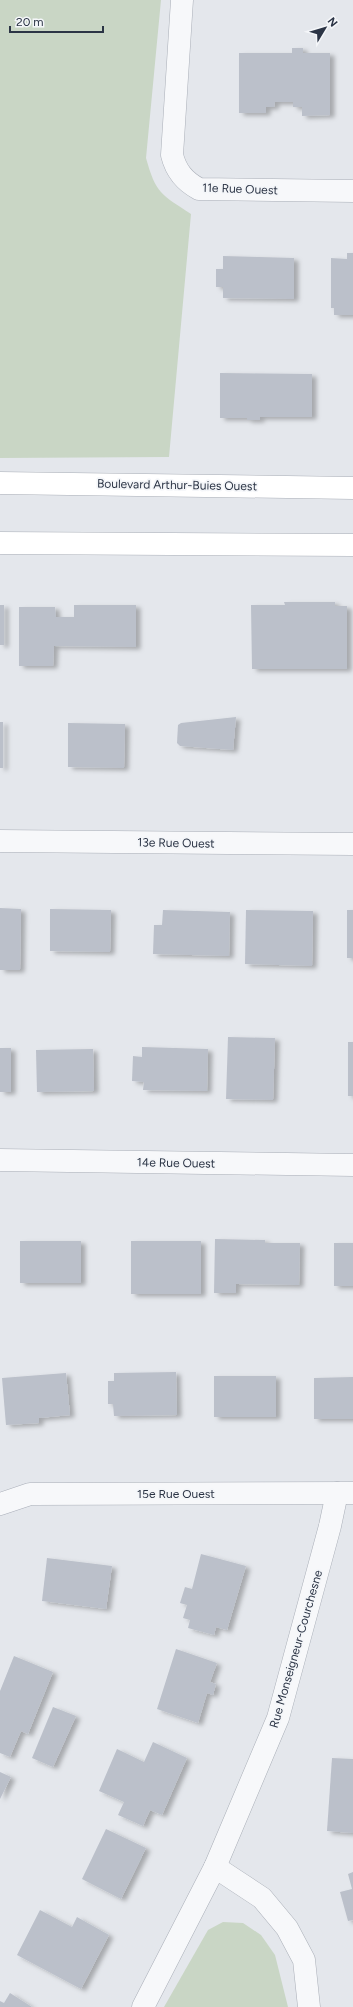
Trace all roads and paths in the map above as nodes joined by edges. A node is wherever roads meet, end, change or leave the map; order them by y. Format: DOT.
graph roads {
  1 [pos="182,4"];
  2 [pos="353,191"];
  3 [pos="0,483"];
  4 [pos="353,488"];
  5 [pos="0,542"];
  6 [pos="353,545"];
  7 [pos="0,841"];
  8 [pos="353,844"];
  9 [pos="0,1160"];
  10 [pos="353,1165"];
  11 [pos="345,1493"];
  12 [pos="0,1504"];
  13 [pos="215,1868"];
  14 [pos="143,2007"];
  15 [pos="309,2007"];
  1 -- 2 [label="street, 11e Rue Ouest"];
  3 -- 4 [label="street, Boulevard Arthur-Buies Ouest"];
  5 -- 6 [label="street"];
  7 -- 8 [label="street, 13e Rue Ouest"];
  9 -- 10 [label="street, 14e Rue Ouest"];
  11 -- 12 [label="street, 15e Rue Ouest"];
  11 -- 13 [label="street, Rue Monseigneur-Courchesne"];
  13 -- 14 [label="street, Rue Monseigneur-Courchesne"];
  13 -- 15 [label="street"];
}
